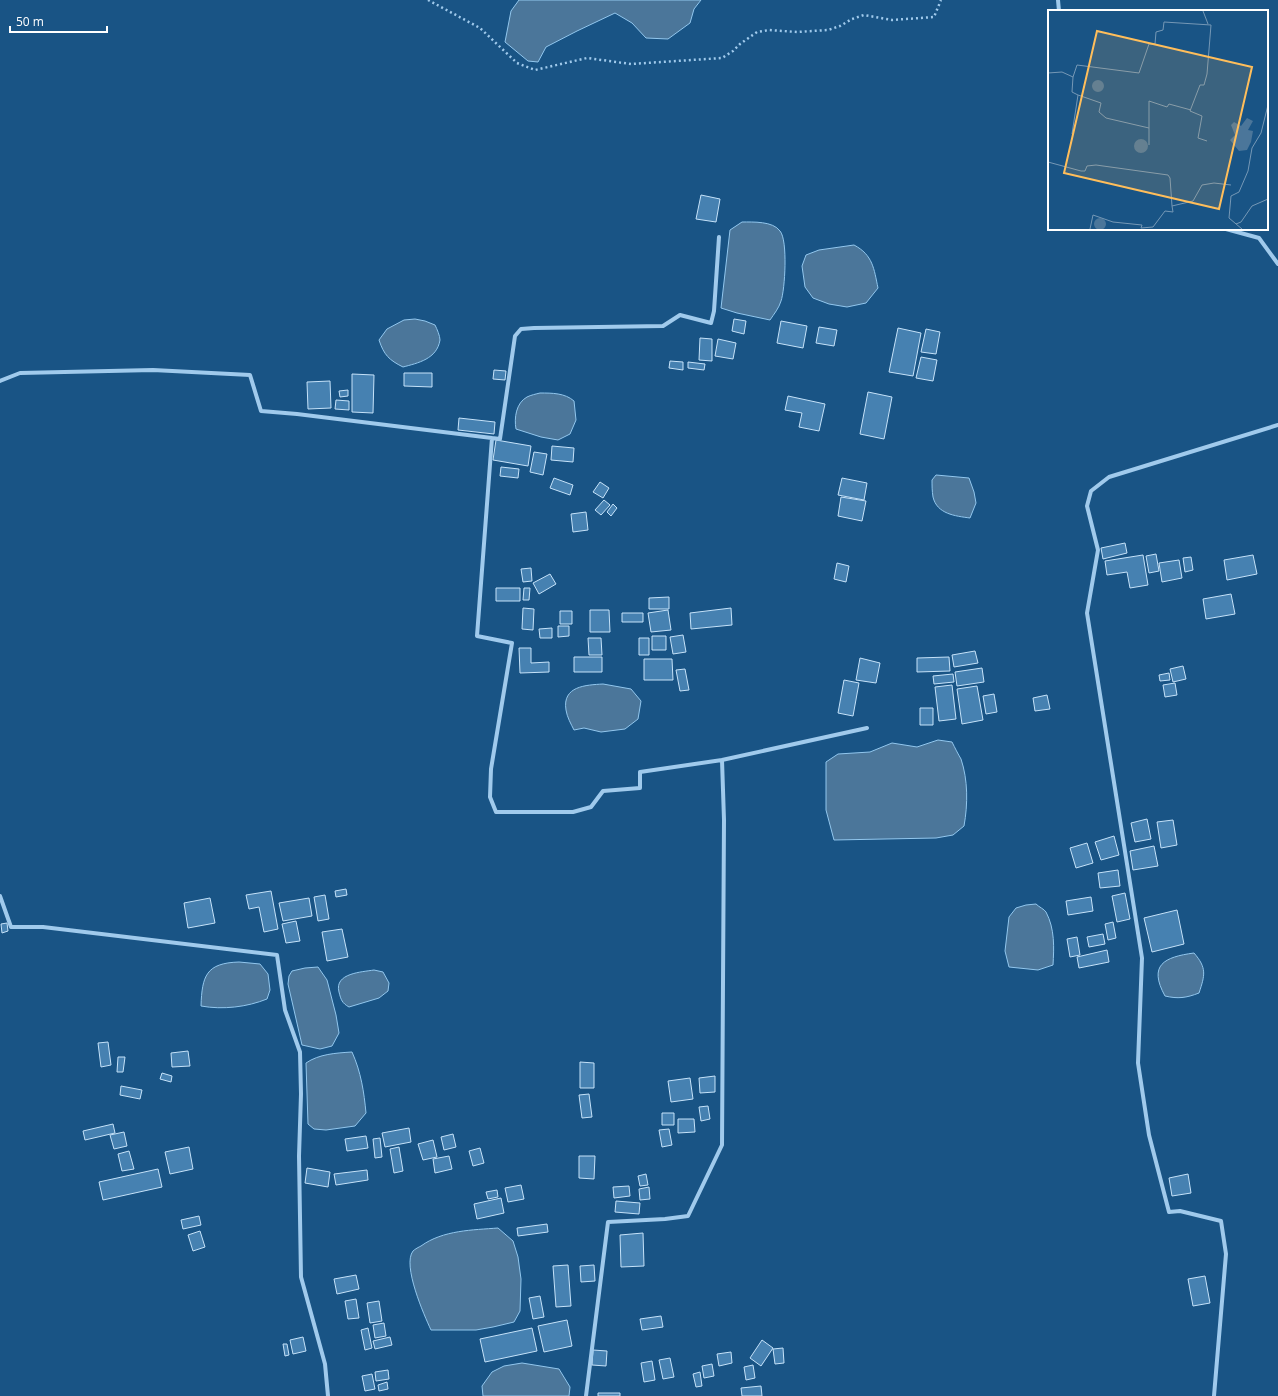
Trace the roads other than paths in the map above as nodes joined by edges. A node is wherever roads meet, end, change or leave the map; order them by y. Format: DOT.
graph roads {
  1 [pos="1058,0"];
  2 [pos="1059,10"];
  3 [pos="1230,230"];
  4 [pos="719,237"];
  5 [pos="1278,264"];
  6 [pos="0,381"];
  7 [pos="1278,425"];
  8 [pos="492,438"];
  9 [pos="867,728"];
  10 [pos="722,760"];
  11 [pos="0,896"];
  12 [pos="328,1396"];
  13 [pos="586,1396"];
  14 [pos="1214,1396"];
  1 -- 2 [label="street"];
  3 -- 5 [label="street"];
  4 -- 8 [label="street"];
  6 -- 8 [label="street"];
  7 -- 14 [label="street"];
  8 -- 10 [label="street"];
  9 -- 10 [label="street"];
  10 -- 13 [label="street"];
  11 -- 12 [label="street"];
}
